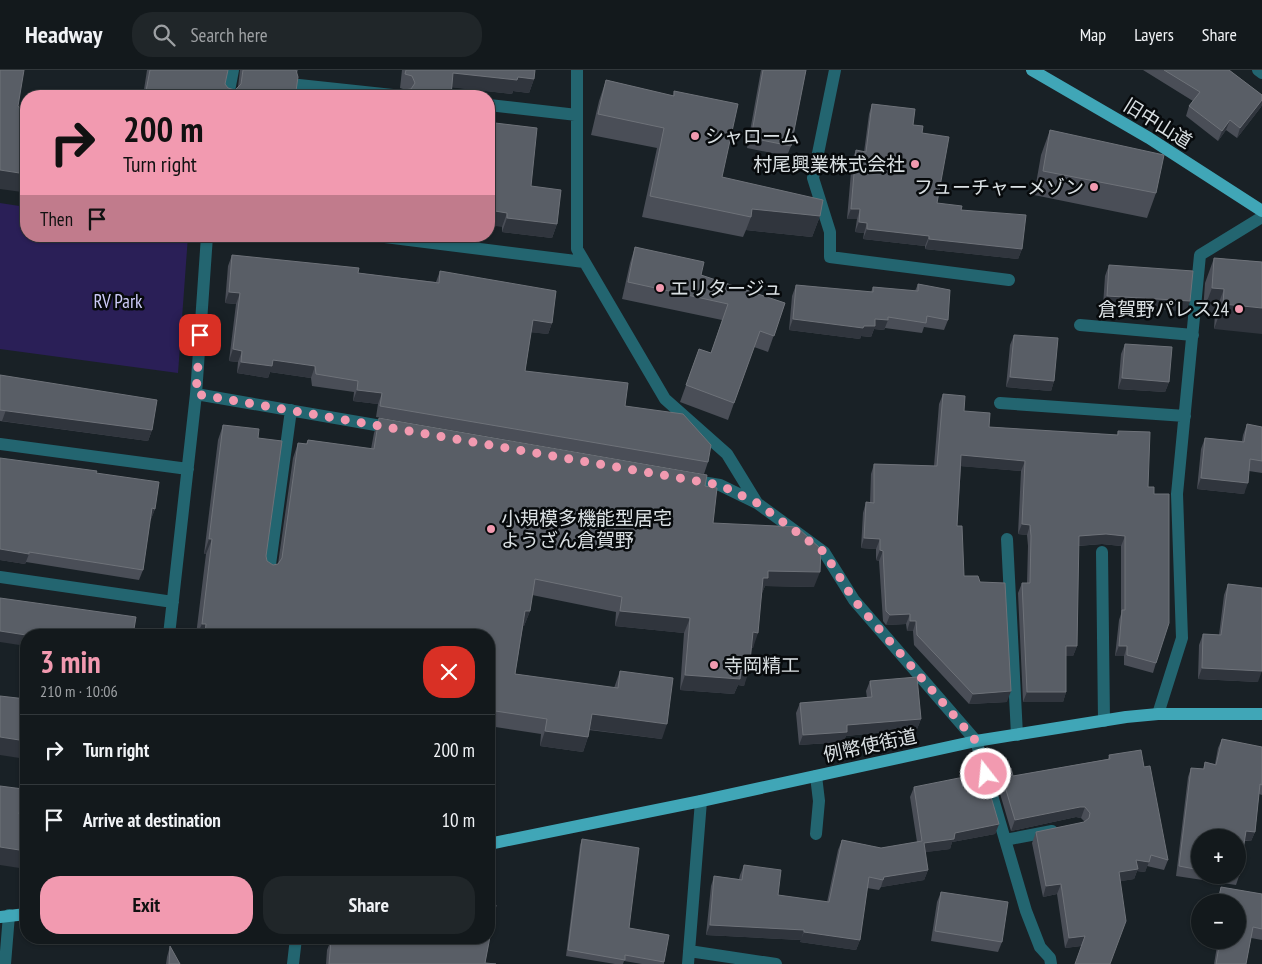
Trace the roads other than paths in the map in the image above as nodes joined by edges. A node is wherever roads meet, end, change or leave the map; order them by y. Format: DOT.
graph roads {
  1 [pos="233,70"];
  2 [pos="577,70"];
  3 [pos="834,70"];
  4 [pos="1032,70"];
  5 [pos="1258,70"];
  6 [pos="1262,73"];
  7 [pos="299,85"];
  8 [pos="229,90"];
  9 [pos="346,90"];
  10 [pos="495,107"];
  11 [pos="577,115"];
  12 [pos="1262,211"];
  13 [pos="1262,217"];
  14 [pos="207,242"];
  15 [pos="425,242"];
  16 [pos="584,262"];
  17 [pos="1010,280"];
  18 [pos="1080,325"];
  19 [pos="1193,335"];
  20 [pos="196,394"];
  21 [pos="1000,403"];
  22 [pos="291,410"];
  23 [pos="1185,416"];
  24 [pos="404,430"];
  25 [pos="0,444"];
  26 [pos="188,469"];
  27 [pos="672,477"];
  28 [pos="757,503"];
  29 [pos="1008,539"];
  30 [pos="1102,552"];
  31 [pos="270,572"];
  32 [pos="0,577"];
  33 [pos="173,602"];
  34 [pos="170,629"];
  35 [pos="1158,714"];
  36 [pos="1262,714"];
  37 [pos="1104,721"];
  38 [pos="1017,735"];
  39 [pos="976,741"];
  40 [pos="816,776"];
  41 [pos="701,801"];
  42 [pos="1069,827"];
  43 [pos="816,834"];
  44 [pos="1005,840"];
  45 [pos="495,843"];
  46 [pos="20,915"];
  47 [pos="5,916"];
  48 [pos="295,944"];
  49 [pos="689,950"];
  50 [pos="5,964"];
  51 [pos="293,964"];
  52 [pos="688,964"];
  53 [pos="776,964"];
  54 [pos="1052,964"];
  1 -- 8 [label="street"];
  2 -- 11 [label="street"];
  3 -- 17 [label="street"];
  4 -- 12 [label="main road, 旧中山道"];
  5 -- 6 [label="street"];
  7 -- 9 [label="street"];
  10 -- 11 [label="street"];
  11 -- 16 [label="street"];
  13 -- 19 [label="street"];
  14 -- 20 [label="street"];
  15 -- 16 [label="street"];
  16 -- 28 [label="street"];
  18 -- 19 [label="street"];
  19 -- 23 [label="street"];
  20 -- 22 [label="street"];
  20 -- 26 [label="street"];
  21 -- 23 [label="street"];
  22 -- 24 [label="street"];
  22 -- 31 [label="street"];
  23 -- 35 [label="street"];
  25 -- 26 [label="street"];
  26 -- 33 [label="street"];
  27 -- 28 [label="street"];
  28 -- 39 [label="street"];
  29 -- 38 [label="street"];
  30 -- 37 [label="street"];
  32 -- 33 [label="street"];
  33 -- 34 [label="street"];
  35 -- 36 [label="main road, 例幣使街道"];
  35 -- 37 [label="main road, 例幣使街道"];
  37 -- 38 [label="main road, 例幣使街道"];
  38 -- 39 [label="main road, 例幣使街道"];
  39 -- 40 [label="main road, 例幣使街道"];
  39 -- 44 [label="street"];
  40 -- 41 [label="main road, 例幣使街道"];
  40 -- 43 [label="street"];
  41 -- 45 [label="main road, 例幣使街道"];
  41 -- 49 [label="street"];
  42 -- 44 [label="street"];
  44 -- 54 [label="street"];
  46 -- 47 [label="main road"];
  47 -- 50 [label="street"];
  48 -- 51 [label="street"];
  49 -- 52 [label="street"];
  49 -- 53 [label="street"];
}
